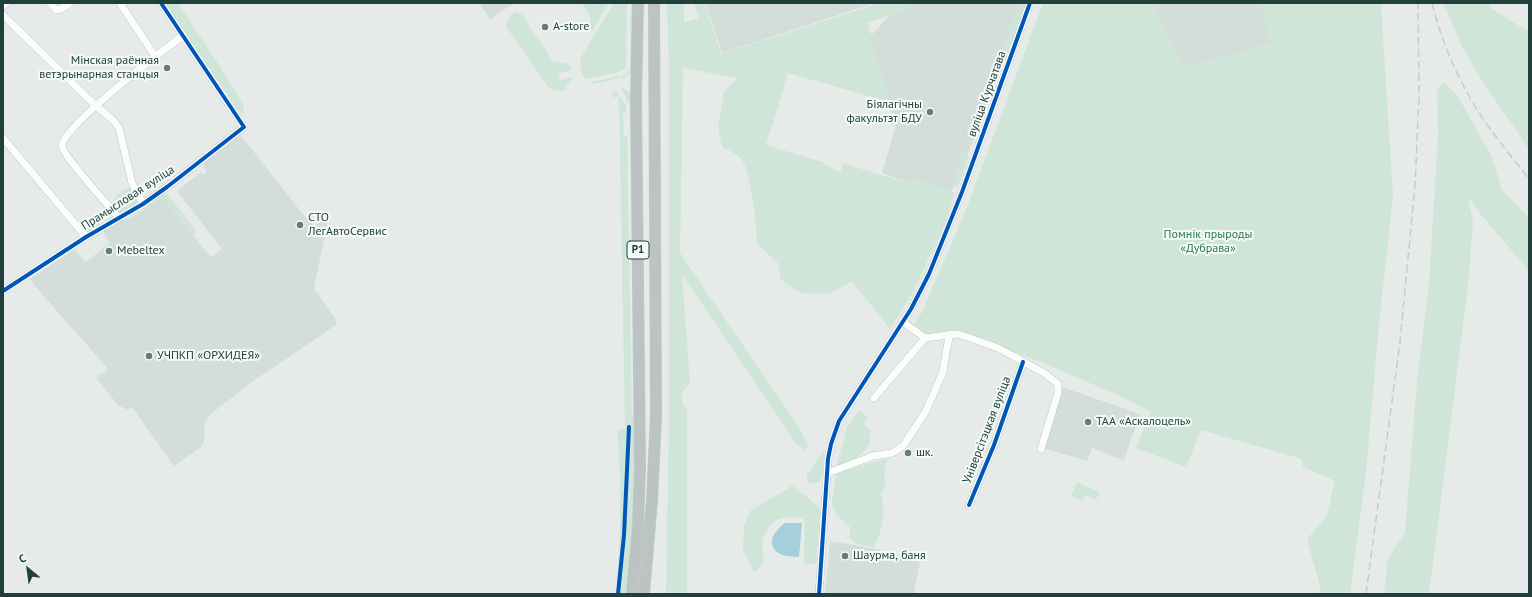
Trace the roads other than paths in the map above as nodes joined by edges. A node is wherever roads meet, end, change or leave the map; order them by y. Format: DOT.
graph roads {
  1 [pos="7,3"];
  2 [pos="50,3"];
  3 [pos="70,3"];
  4 [pos="120,3"];
  5 [pos="161,3"];
  6 [pos="638,3"];
  7 [pos="1030,3"];
  8 [pos="3,6"];
  9 [pos="655,6"];
  10 [pos="3,14"];
  11 [pos="183,36"];
  12 [pos="155,56"];
  13 [pos="96,106"];
  14 [pos="3,138"];
  15 [pos="143,204"];
  16 [pos="118,217"];
  17 [pos="86,237"];
  18 [pos="3,291"];
  19 [pos="903,322"];
  20 [pos="950,334"];
  21 [pos="925,338"];
  22 [pos="1023,362"];
  23 [pos="874,398"];
  24 [pos="1041,449"];
  25 [pos="828,473"];
  26 [pos="969,505"];
  27 [pos="632,594"];
  28 [pos="644,594"];
  29 [pos="819,594"];
  1 -- 8 [label="street"];
  2 -- 3 [label="street"];
  4 -- 12 [label="street"];
  5 -- 11 [label="street"];
  6 -- 27 [label="highway, Р1"];
  7 -- 19 [label="street, вуліца Курчатава"];
  9 -- 28 [label="highway, Р1"];
  10 -- 13 [label="street"];
  11 -- 12 [label="street"];
  11 -- 15 [label="street, Прамысловая вуліца"];
  12 -- 13 [label="street"];
  13 -- 15 [label="street"];
  13 -- 16 [label="street"];
  14 -- 17 [label="street"];
  15 -- 16 [label="street, Прамысловая вуліца"];
  16 -- 17 [label="street, Прамысловая вуліца"];
  17 -- 18 [label="street, Прамысловая вуліца"];
  19 -- 21 [label="street"];
  19 -- 25 [label="street, вуліца Курчатава"];
  20 -- 21 [label="street"];
  20 -- 22 [label="street"];
  20 -- 25 [label="street"];
  21 -- 23 [label="street"];
  22 -- 24 [label="street"];
  22 -- 26 [label="street, Універсітэцкая вуліца"];
  25 -- 29 [label="street, вуліца Курчатава"];
}
